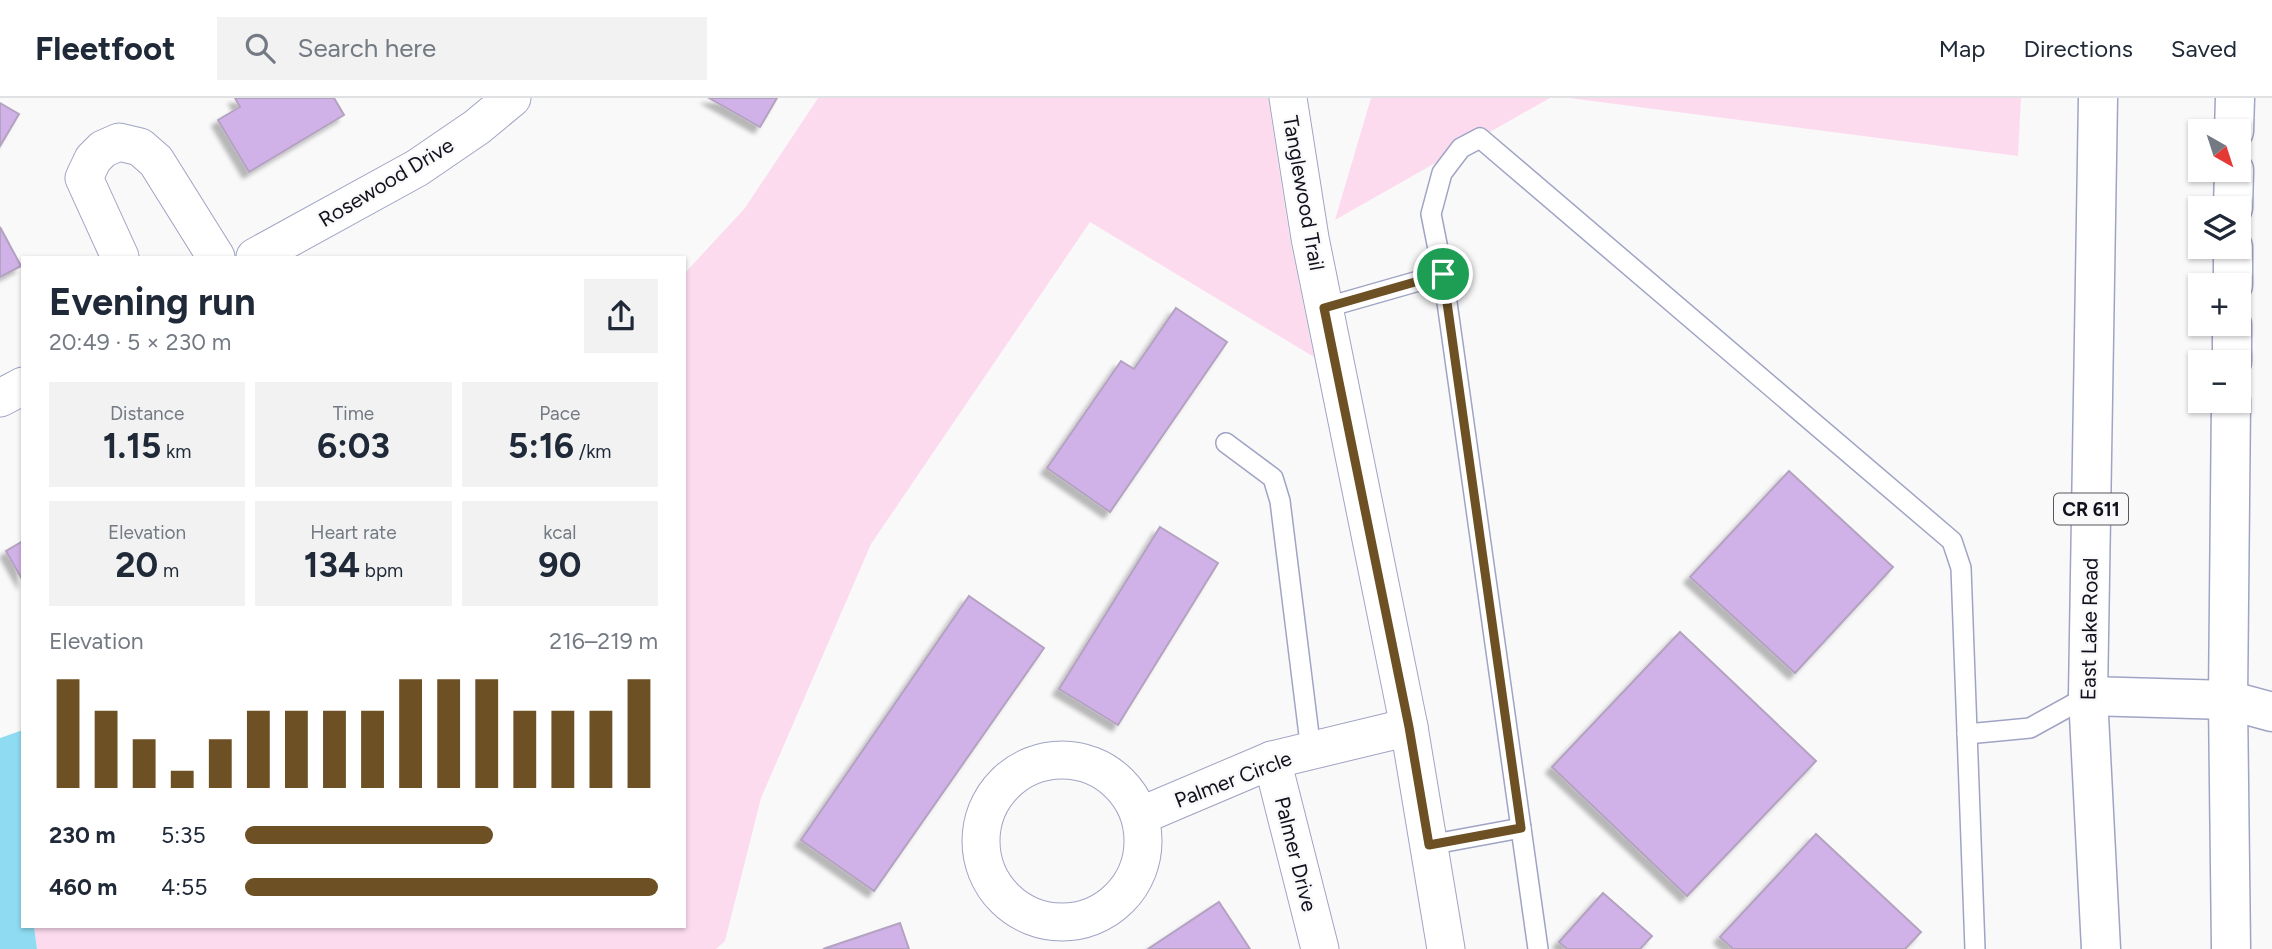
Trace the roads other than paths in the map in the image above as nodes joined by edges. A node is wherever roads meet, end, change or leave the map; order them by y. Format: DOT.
graph roads {
  1 [pos="512,98"];
  2 [pos="1288,98"];
  3 [pos="2098,98"];
  4 [pos="2235,98"];
  5 [pos="2234,119"];
  6 [pos="120,256"];
  7 [pos="215,256"];
  8 [pos="257,256"];
  9 [pos="1443,274"];
  10 [pos="1324,308"];
  11 [pos="21,387"];
  12 [pos="0,398"];
  13 [pos="2231,413"];
  14 [pos="1226,443"];
  15 [pos="2272,680"];
  16 [pos="2088,696"];
  17 [pos="2228,700"];
  18 [pos="2272,712"];
  19 [pos="1409,727"];
  20 [pos="1967,734"];
  21 [pos="1311,751"];
  22 [pos="1272,760"];
  23 [pos="1140,816"];
  24 [pos="1521,828"];
  25 [pos="1429,845"];
  26 [pos="1320,949"];
  27 [pos="1446,949"];
  28 [pos="1538,949"];
  29 [pos="1975,949"];
  30 [pos="2101,949"];
  31 [pos="2231,949"];
  1 -- 8 [label="street, Rosewood Drive"];
  2 -- 10 [label="street, Tanglewood Trail"];
  3 -- 16 [label="main road, East Lake Road / CR 611"];
  4 -- 5 [label="main road"];
  6 -- 7 [label="street"];
  9 -- 10 [label="lane"];
  9 -- 20 [label="lane"];
  9 -- 24 [label="lane"];
  10 -- 19 [label="street, Tanglewood Trail"];
  11 -- 12 [label="street"];
  13 -- 17 [label="main road"];
  14 -- 21 [label="lane"];
  15 -- 17 [label="main road"];
  16 -- 17 [label="main road"];
  16 -- 20 [label="lane"];
  16 -- 30 [label="main road, East Lake Road / CR 611"];
  17 -- 18 [label="main road"];
  17 -- 31 [label="main road"];
  19 -- 21 [label="street, Palmer Circle"];
  19 -- 25 [label="street, Tanglewood Trail"];
  20 -- 29 [label="lane"];
  21 -- 22 [label="street, Palmer Circle"];
  22 -- 23 [label="street, Palmer Circle"];
  22 -- 26 [label="street, Palmer Drive"];
  23 -- 23 [label="street"];
  24 -- 25 [label="lane"];
  24 -- 28 [label="lane"];
  25 -- 27 [label="street, Tanglewood Trail"];
}
